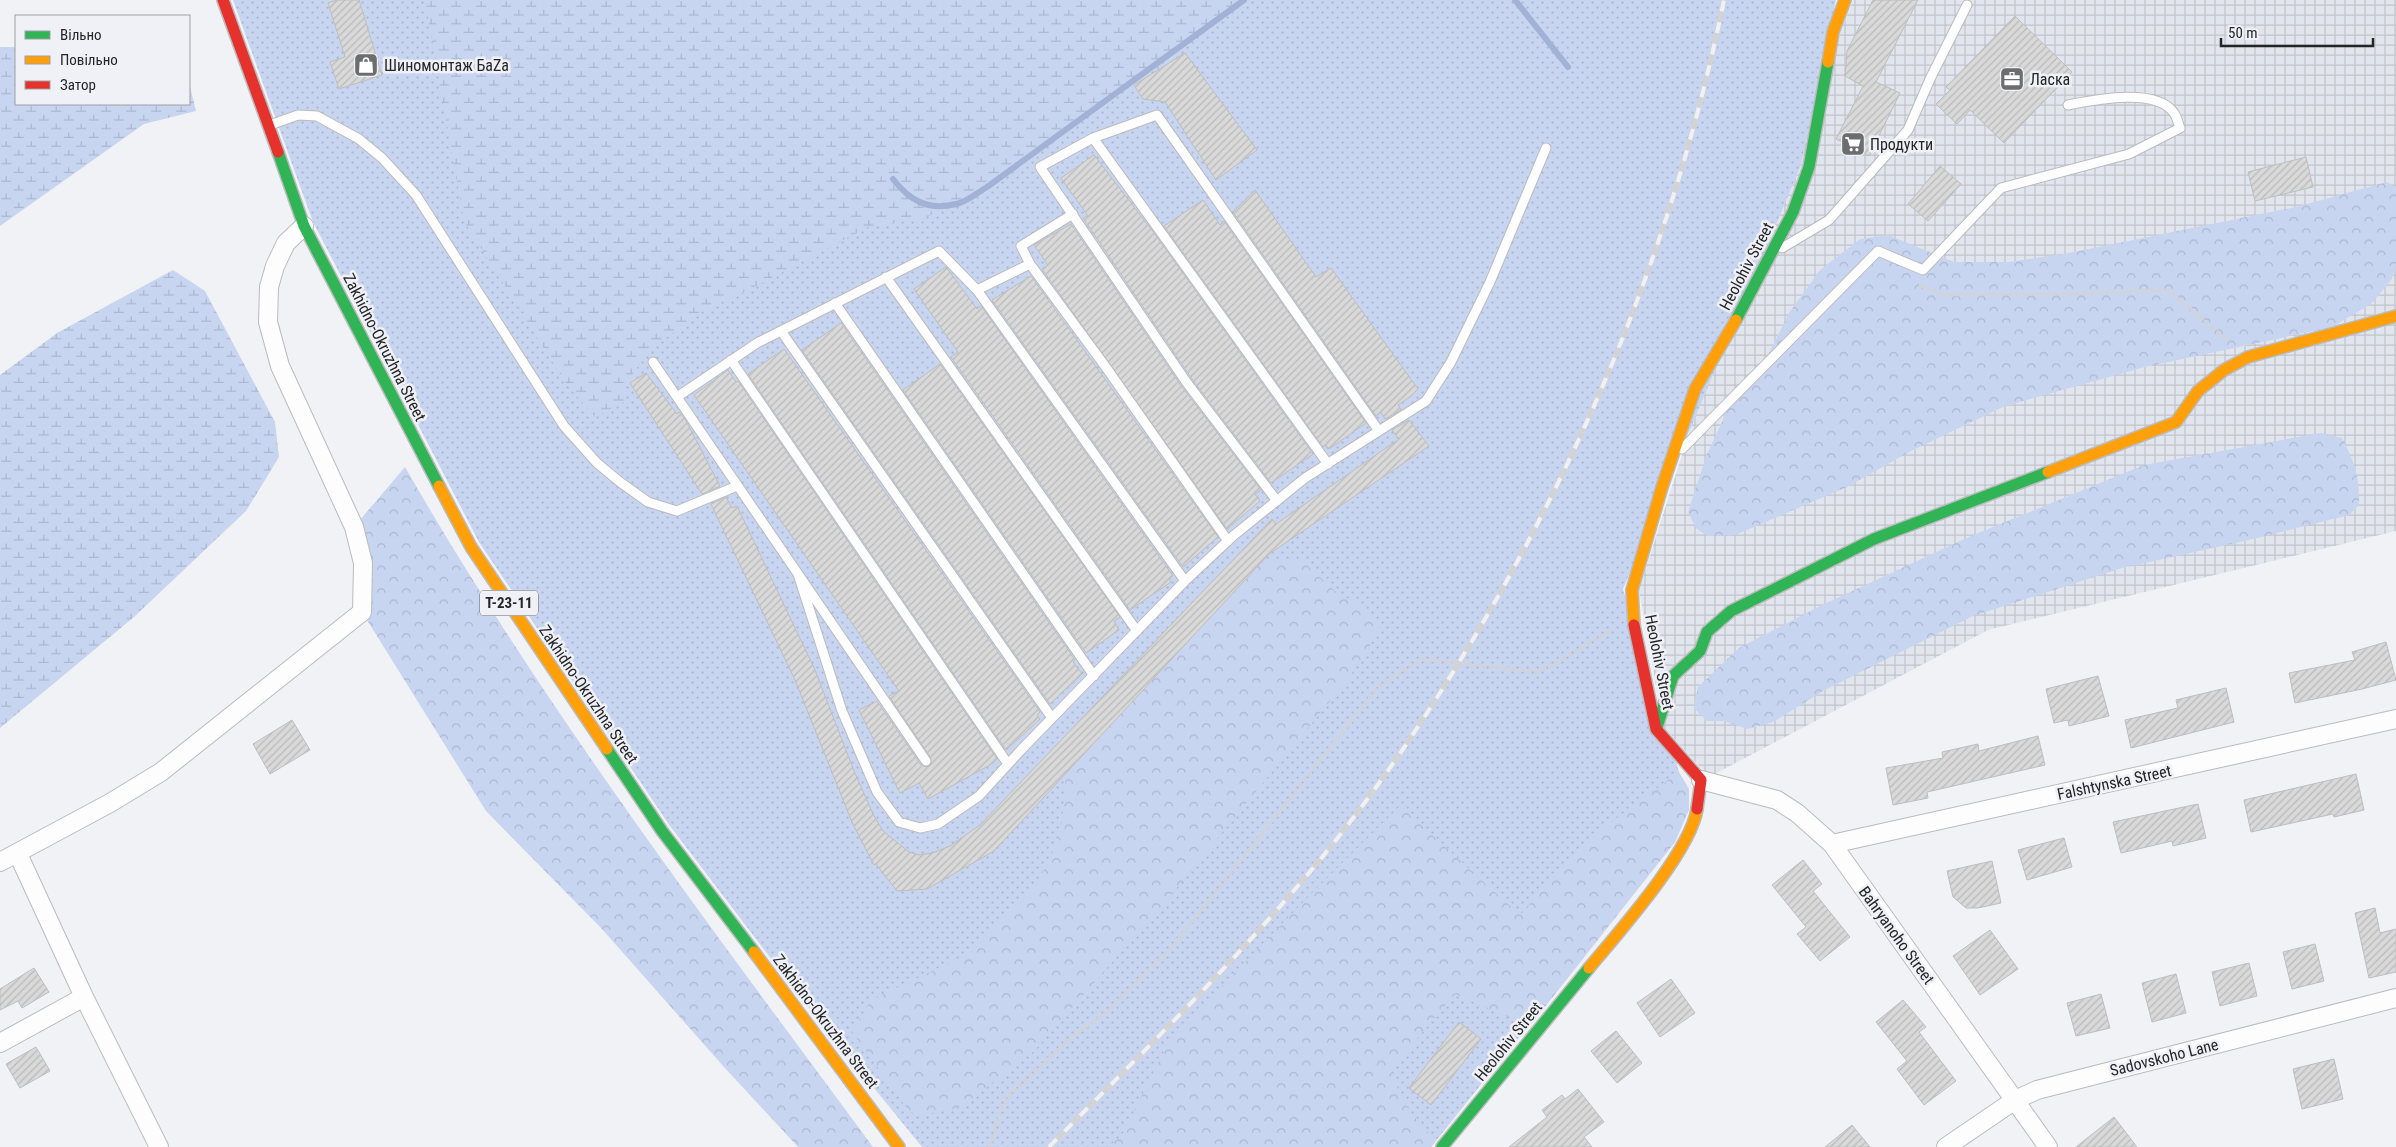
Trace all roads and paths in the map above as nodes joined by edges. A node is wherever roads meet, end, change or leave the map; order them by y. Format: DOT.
graph roads {
  1 [pos="223,0"];
  2 [pos="1845,0"];
  3 [pos="1967,5"];
  4 [pos="2068,105"];
  5 [pos="267,126"];
  6 [pos="1093,138"];
  7 [pos="1546,148"];
  8 [pos="1073,214"];
  9 [pos="304,226"];
  10 [pos="1771,255"];
  11 [pos="1898,260"];
  12 [pos="1030,264"];
  13 [pos="886,277"];
  14 [pos="977,290"];
  15 [pos="835,302"];
  16 [pos="2396,316"];
  17 [pos="781,331"];
  18 [pos="2248,357"];
  19 [pos="731,360"];
  20 [pos="653,362"];
  21 [pos="676,397"];
  22 [pos="1379,431"];
  23 [pos="1672,460"];
  24 [pos="1328,464"];
  25 [pos="737,486"];
  26 [pos="1277,501"];
  27 [pos="1228,541"];
  28 [pos="798,574"];
  29 [pos="1185,581"];
  30 [pos="1633,617"];
  31 [pos="1137,631"];
  32 [pos="1094,676"];
  33 [pos="1052,718"];
  34 [pos="2396,719"];
  35 [pos="1656,729"];
  36 [pos="926,761"];
  37 [pos="1008,764"];
  38 [pos="1702,780"];
  39 [pos="1832,844"];
  40 [pos="18,854"];
  41 [pos="0,862"];
  42 [pos="84,997"];
  43 [pos="2396,998"];
  44 [pos="0,1043"];
  45 [pos="2015,1100"];
  46 [pos="159,1147"];
  47 [pos="898,1147"];
  48 [pos="990,1147"];
  49 [pos="1442,1147"];
  50 [pos="1946,1147"];
  51 [pos="2048,1147"];
  1 -- 5 [label="street, Zakhidno-Okruzhna Street / Т-23-11"];
  2 -- 10 [label="street, Heolohiv Street"];
  3 -- 10 [label="lane"];
  4 -- 11 [label="lane"];
  5 -- 9 [label="street, Zakhidno-Okruzhna Street / Т-23-11"];
  5 -- 25 [label="lane"];
  6 -- 8 [label="lane"];
  6 -- 22 [label="lane"];
  6 -- 24 [label="lane"];
  7 -- 22 [label="lane"];
  8 -- 12 [label="lane"];
  8 -- 26 [label="lane"];
  9 -- 40 [label="street"];
  9 -- 47 [label="street, Zakhidno-Okruzhna Street / Т-23-11"];
  10 -- 23 [label="street, Heolohiv Street"];
  11 -- 18 [label="path"];
  11 -- 23 [label="lane"];
  12 -- 14 [label="lane"];
  12 -- 27 [label="lane"];
  13 -- 14 [label="lane"];
  13 -- 15 [label="lane"];
  13 -- 31 [label="lane"];
  14 -- 29 [label="lane"];
  15 -- 17 [label="lane"];
  15 -- 32 [label="lane"];
  16 -- 18 [label="street"];
  17 -- 19 [label="lane"];
  17 -- 33 [label="lane"];
  18 -- 35 [label="street"];
  19 -- 21 [label="lane"];
  19 -- 37 [label="lane"];
  20 -- 21 [label="lane"];
  21 -- 25 [label="lane"];
  22 -- 24 [label="lane"];
  23 -- 30 [label="street, Heolohiv Street"];
  24 -- 26 [label="lane"];
  25 -- 28 [label="lane"];
  26 -- 27 [label="lane"];
  27 -- 29 [label="lane"];
  28 -- 36 [label="lane"];
  28 -- 37 [label="lane"];
  29 -- 31 [label="lane"];
  30 -- 35 [label="street, Heolohiv Street"];
  30 -- 48 [label="path"];
  31 -- 32 [label="lane"];
  32 -- 33 [label="lane"];
  33 -- 37 [label="lane"];
  34 -- 39 [label="street, Falshtynska Street"];
  35 -- 38 [label="street, Heolohiv Street"];
  38 -- 39 [label="street, Bahryanoho Street"];
  38 -- 49 [label="street, Heolohiv Street"];
  39 -- 45 [label="street, Bahryanoho Street"];
  40 -- 41 [label="street"];
  40 -- 42 [label="street"];
  42 -- 44 [label="street"];
  42 -- 46 [label="street"];
  43 -- 45 [label="street, Sadovskoho Lane"];
  45 -- 50 [label="street, Sadovskoho Lane"];
  45 -- 51 [label="street, Bahryanoho Street"];
}
